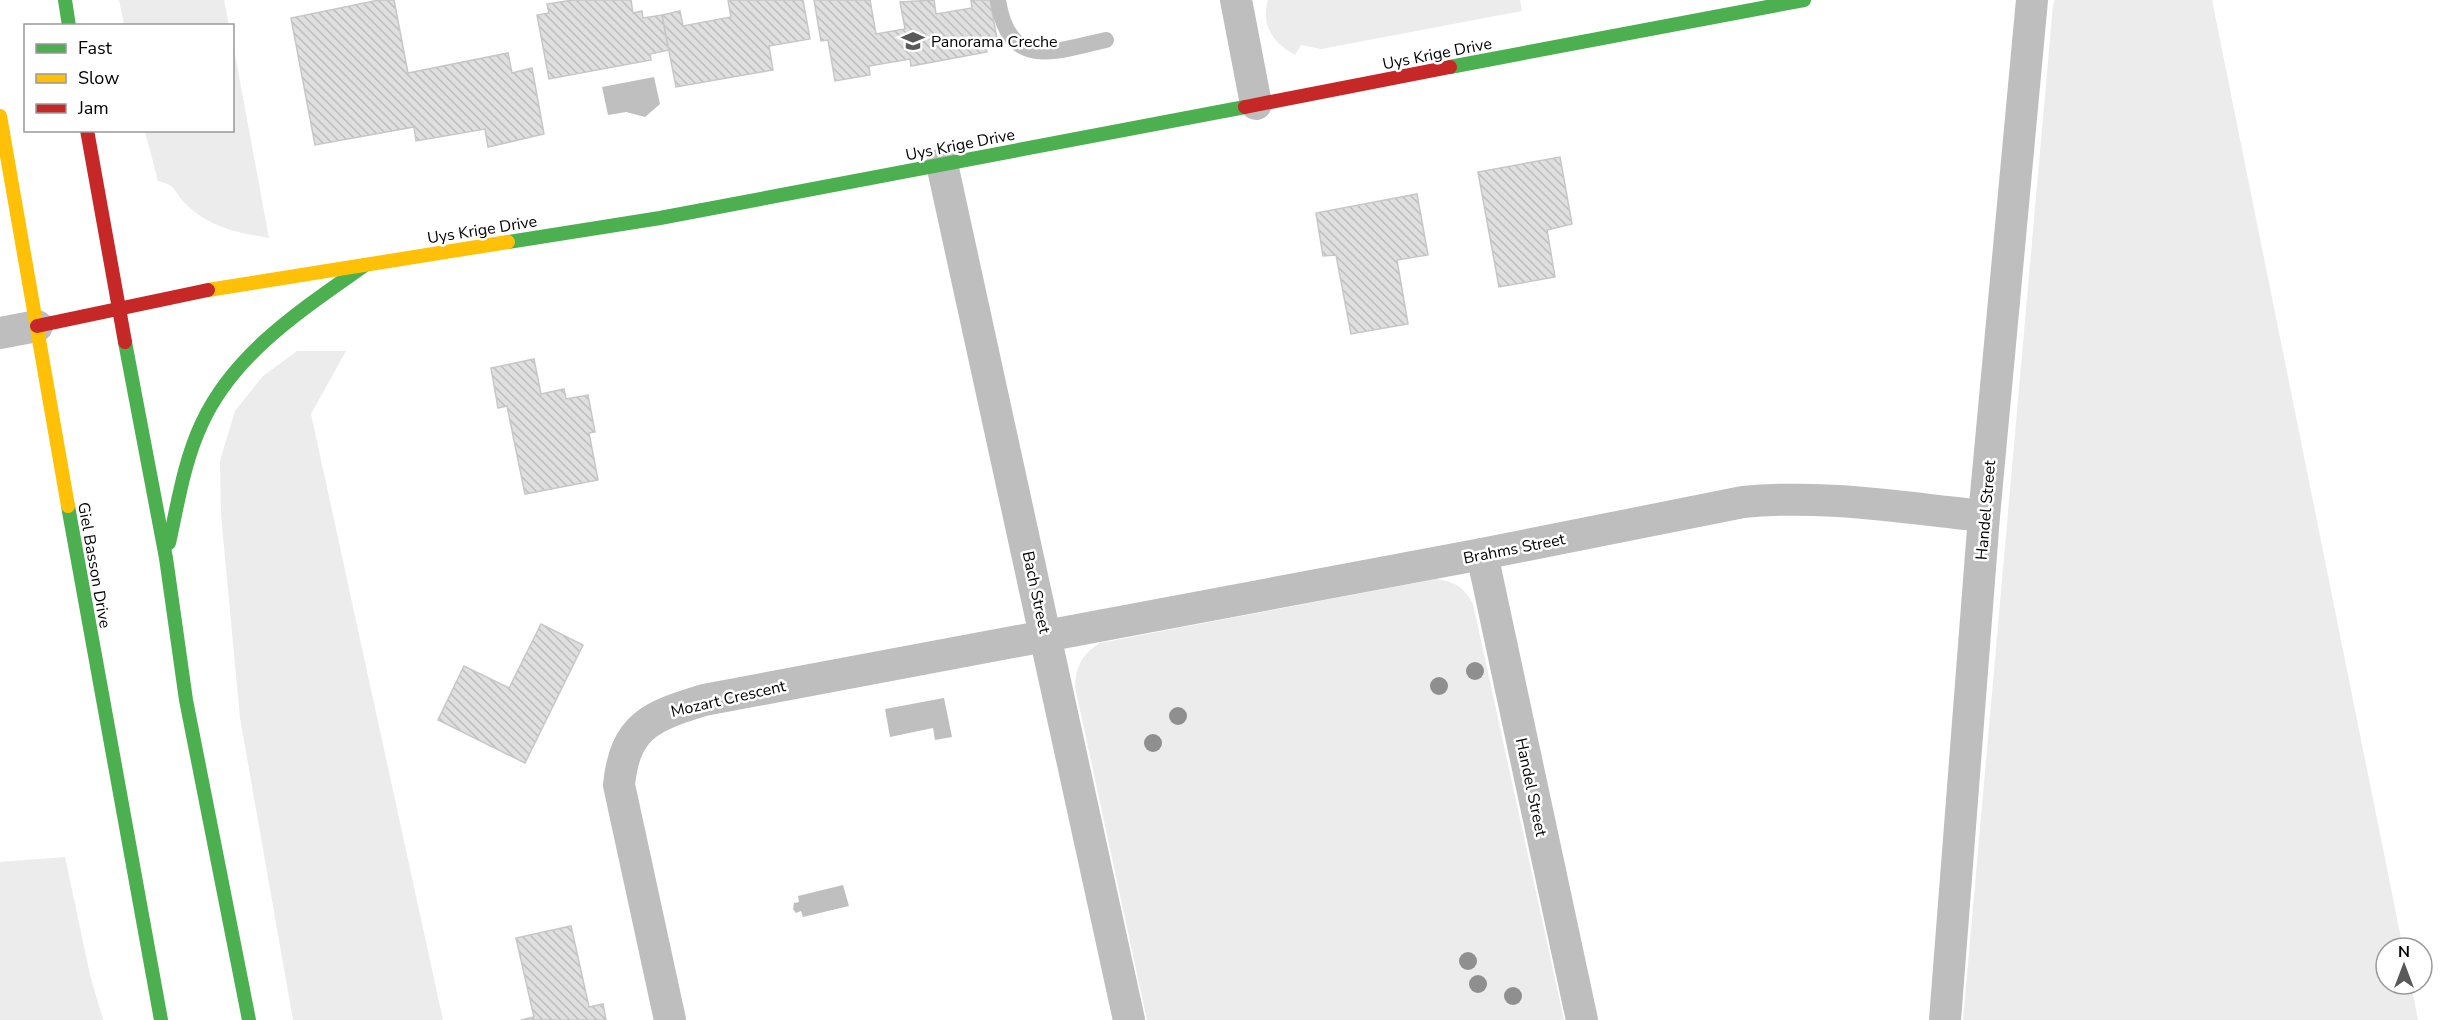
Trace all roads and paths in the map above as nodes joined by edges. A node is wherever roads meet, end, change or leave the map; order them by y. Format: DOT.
graph roads {
  1 [pos="65,0"];
  2 [pos="998,0"];
  3 [pos="1236,0"];
  4 [pos="1804,0"];
  5 [pos="2032,0"];
  6 [pos="69,24"];
  7 [pos="1106,40"];
  8 [pos="1256,104"];
  9 [pos="0,116"];
  10 [pos="87,132"];
  11 [pos="942,164"];
  12 [pos="365,265"];
  13 [pos="120,309"];
  14 [pos="37,326"];
  15 [pos="0,333"];
  16 [pos="1984,516"];
  17 [pos="1482,554"];
  18 [pos="166,558"];
  19 [pos="1046,635"];
  20 [pos="161,1020"];
  21 [pos="249,1020"];
  22 [pos="670,1020"];
  23 [pos="1129,1020"];
  24 [pos="1582,1020"];
  25 [pos="1945,1020"];
  1 -- 6 [label="main road"];
  2 -- 7 [label="lane"];
  3 -- 8 [label="street"];
  4 -- 8 [label="main road, Uys Krige Drive"];
  5 -- 16 [label="street, Handel Street"];
  8 -- 11 [label="main road, Uys Krige Drive"];
  9 -- 14 [label="main road, Giel Basson Drive"];
  10 -- 13 [label="main road"];
  11 -- 12 [label="main road, Uys Krige Drive"];
  11 -- 19 [label="street, Bach Street"];
  12 -- 13 [label="main road, Uys Krige Drive"];
  12 -- 18 [label="main road"];
  13 -- 14 [label="main road, Uys Krige Drive"];
  13 -- 18 [label="main road"];
  14 -- 15 [label="street"];
  14 -- 20 [label="main road, Giel Basson Drive"];
  16 -- 17 [label="street, Brahms Street"];
  16 -- 25 [label="street, Handel Street"];
  17 -- 19 [label="street, Brahms Street"];
  17 -- 24 [label="street, Handel Street"];
  18 -- 21 [label="main road"];
  19 -- 22 [label="street, Mozart Crescent"];
  19 -- 23 [label="street, Bach Street"];
}
